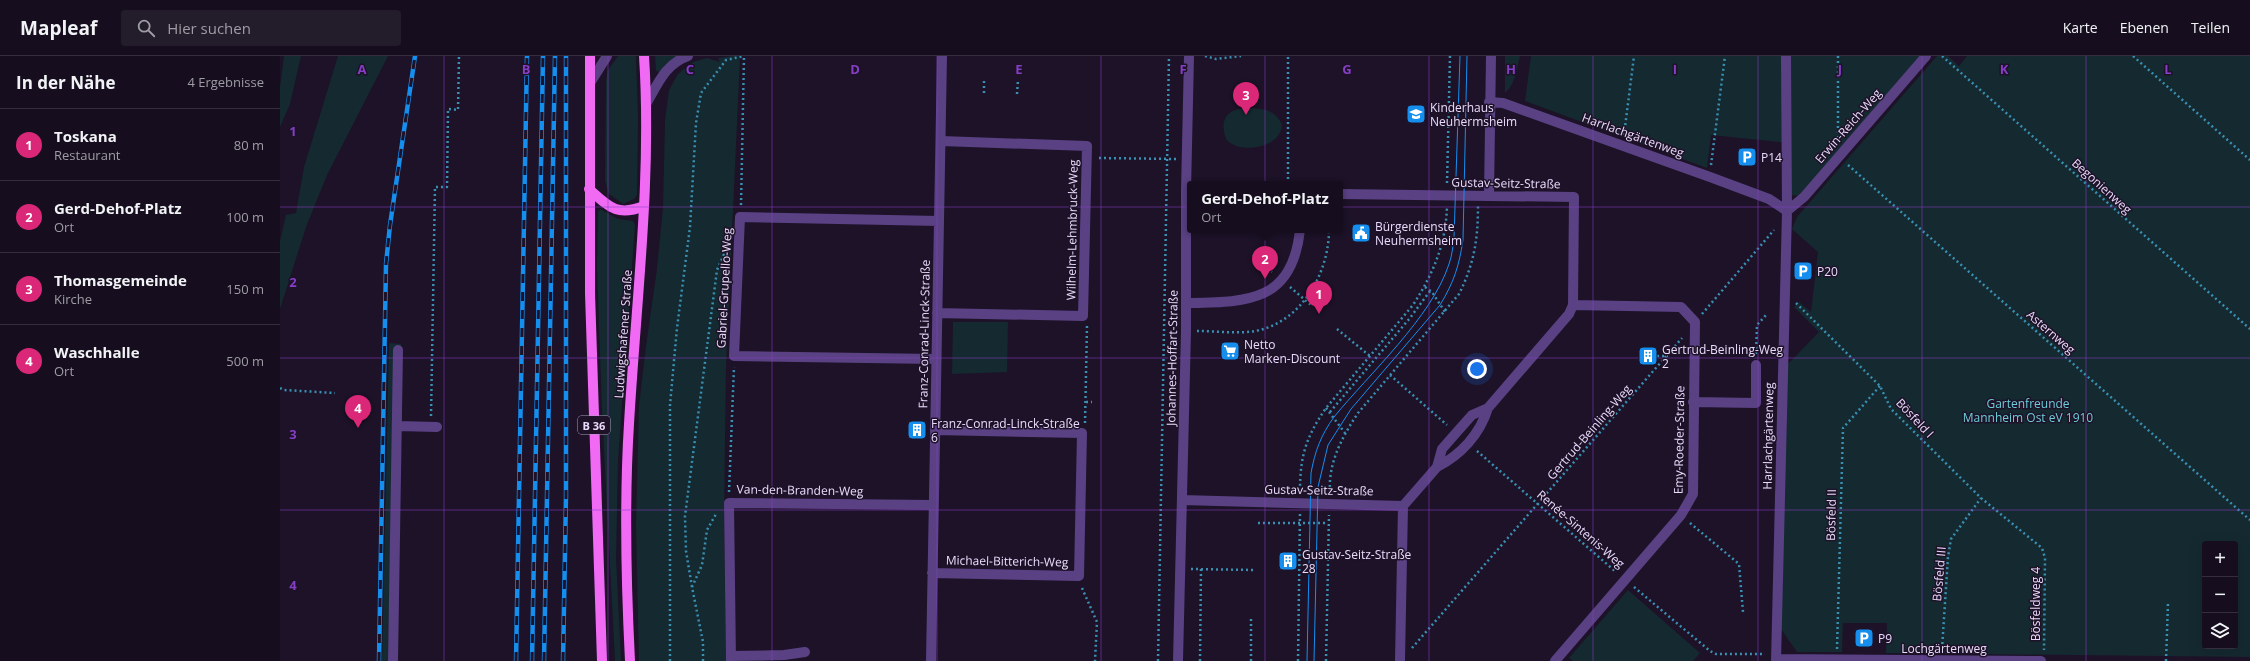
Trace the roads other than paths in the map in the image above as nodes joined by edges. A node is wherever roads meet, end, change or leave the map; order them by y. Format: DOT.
graph roads {
  1 [pos="590,56"];
  2 [pos="607,56"];
  3 [pos="644,56"];
  4 [pos="688,56"];
  5 [pos="942,56"];
  6 [pos="1189,56"];
  7 [pos="1491,56"];
  8 [pos="1786,56"];
  9 [pos="1926,56"];
  10 [pos="590,83"];
  11 [pos="1489,102"];
  12 [pos="646,104"];
  13 [pos="940,142"];
  14 [pos="1188,181"];
  15 [pos="589,189"];
  16 [pos="1343,194"];
  17 [pos="1489,196"];
  18 [pos="644,206"];
  19 [pos="1787,211"];
  20 [pos="939,221"];
  21 [pos="1188,233"];
  22 [pos="1300,233"];
  23 [pos="1187,303"];
  24 [pos="1573,305"];
  25 [pos="937,314"];
  26 [pos="398,350"];
  27 [pos="936,359"];
  28 [pos="1756,365"];
  29 [pos="1693,402"];
  30 [pos="1488,408"];
  31 [pos="397,426"];
  32 [pos="434,426"];
  33 [pos="935,430"];
  34 [pos="1437,466"];
  35 [pos="1182,500"];
  36 [pos="933,505"];
  37 [pos="1403,506"];
  38 [pos="932,573"];
  39 [pos="805,652"];
  40 [pos="2042,657"];
  41 [pos="731,658"];
  42 [pos="1776,660"];
  43 [pos="393,661"];
  44 [pos="602,661"];
  45 [pos="630,661"];
  46 [pos="931,661"];
  47 [pos="1178,661"];
  48 [pos="1400,661"];
  49 [pos="1555,661"];
  50 [pos="1941,661"];
  1 -- 10 [label="main road, Ludwigshafener Straße / B 36"];
  2 -- 10 [label="street"];
  3 -- 12 [label="main road, Ludwigshafener Straße"];
  4 -- 12 [label="street"];
  5 -- 13 [label="street, Franz-Conrad-Linck-Straße"];
  6 -- 14 [label="street, Johannes-Hoffart-Straße"];
  7 -- 11 [label="street"];
  8 -- 19 [label="street, Harrlachgärtenweg"];
  9 -- 19 [label="street, Erwin-Reich-Weg"];
  10 -- 15 [label="main road, Ludwigshafener Straße / B 36"];
  11 -- 17 [label="street"];
  11 -- 19 [label="street, Harrlachgärtenweg"];
  12 -- 18 [label="main road, Ludwigshafener Straße"];
  13 -- 20 [label="street, Franz-Conrad-Linck-Straße"];
  13 -- 25 [label="street, Wilhelm-Lehmbruck-Weg"];
  15 -- 18 [label="main road"];
  15 -- 44 [label="main road, Ludwigshafener Straße / B 36"];
  16 -- 17 [label="street, Gustav-Seitz-Straße"];
  17 -- 24 [label="street, Gustav-Seitz-Straße"];
  18 -- 45 [label="main road, Ludwigshafener Straße"];
  19 -- 42 [label="street, Harrlachgärtenweg"];
  20 -- 25 [label="street, Franz-Conrad-Linck-Straße"];
  20 -- 27 [label="street, Gabriel-Grupello-Weg"];
  21 -- 23 [label="street, Johannes-Hoffart-Straße"];
  22 -- 23 [label="street"];
  23 -- 35 [label="street, Johannes-Hoffart-Straße"];
  24 -- 29 [label="street, Emy-Roeder-Straße"];
  24 -- 30 [label="street"];
  25 -- 27 [label="street, Franz-Conrad-Linck-Straße"];
  26 -- 31 [label="street"];
  27 -- 33 [label="street, Franz-Conrad-Linck-Straße"];
  28 -- 29 [label="street"];
  29 -- 49 [label="street, Emy-Roeder-Straße"];
  30 -- 34 [label="street"];
  30 -- 34 [label="street"];
  31 -- 32 [label="street"];
  31 -- 43 [label="street"];
  33 -- 36 [label="street, Franz-Conrad-Linck-Straße"];
  33 -- 38 [label="street, Michael-Bitterich-Weg"];
  34 -- 37 [label="street"];
  35 -- 37 [label="street, Gustav-Seitz-Straße"];
  35 -- 47 [label="street, Johannes-Hoffart-Straße"];
  36 -- 38 [label="street, Franz-Conrad-Linck-Straße"];
  36 -- 41 [label="street, Van-den-Branden-Weg"];
  37 -- 48 [label="street"];
  38 -- 46 [label="street, Franz-Conrad-Linck-Straße"];
  39 -- 41 [label="street"];
  40 -- 50 [label="street, Lochgärtenweg"];
  42 -- 50 [label="street, Lochgärtenweg"];
}
